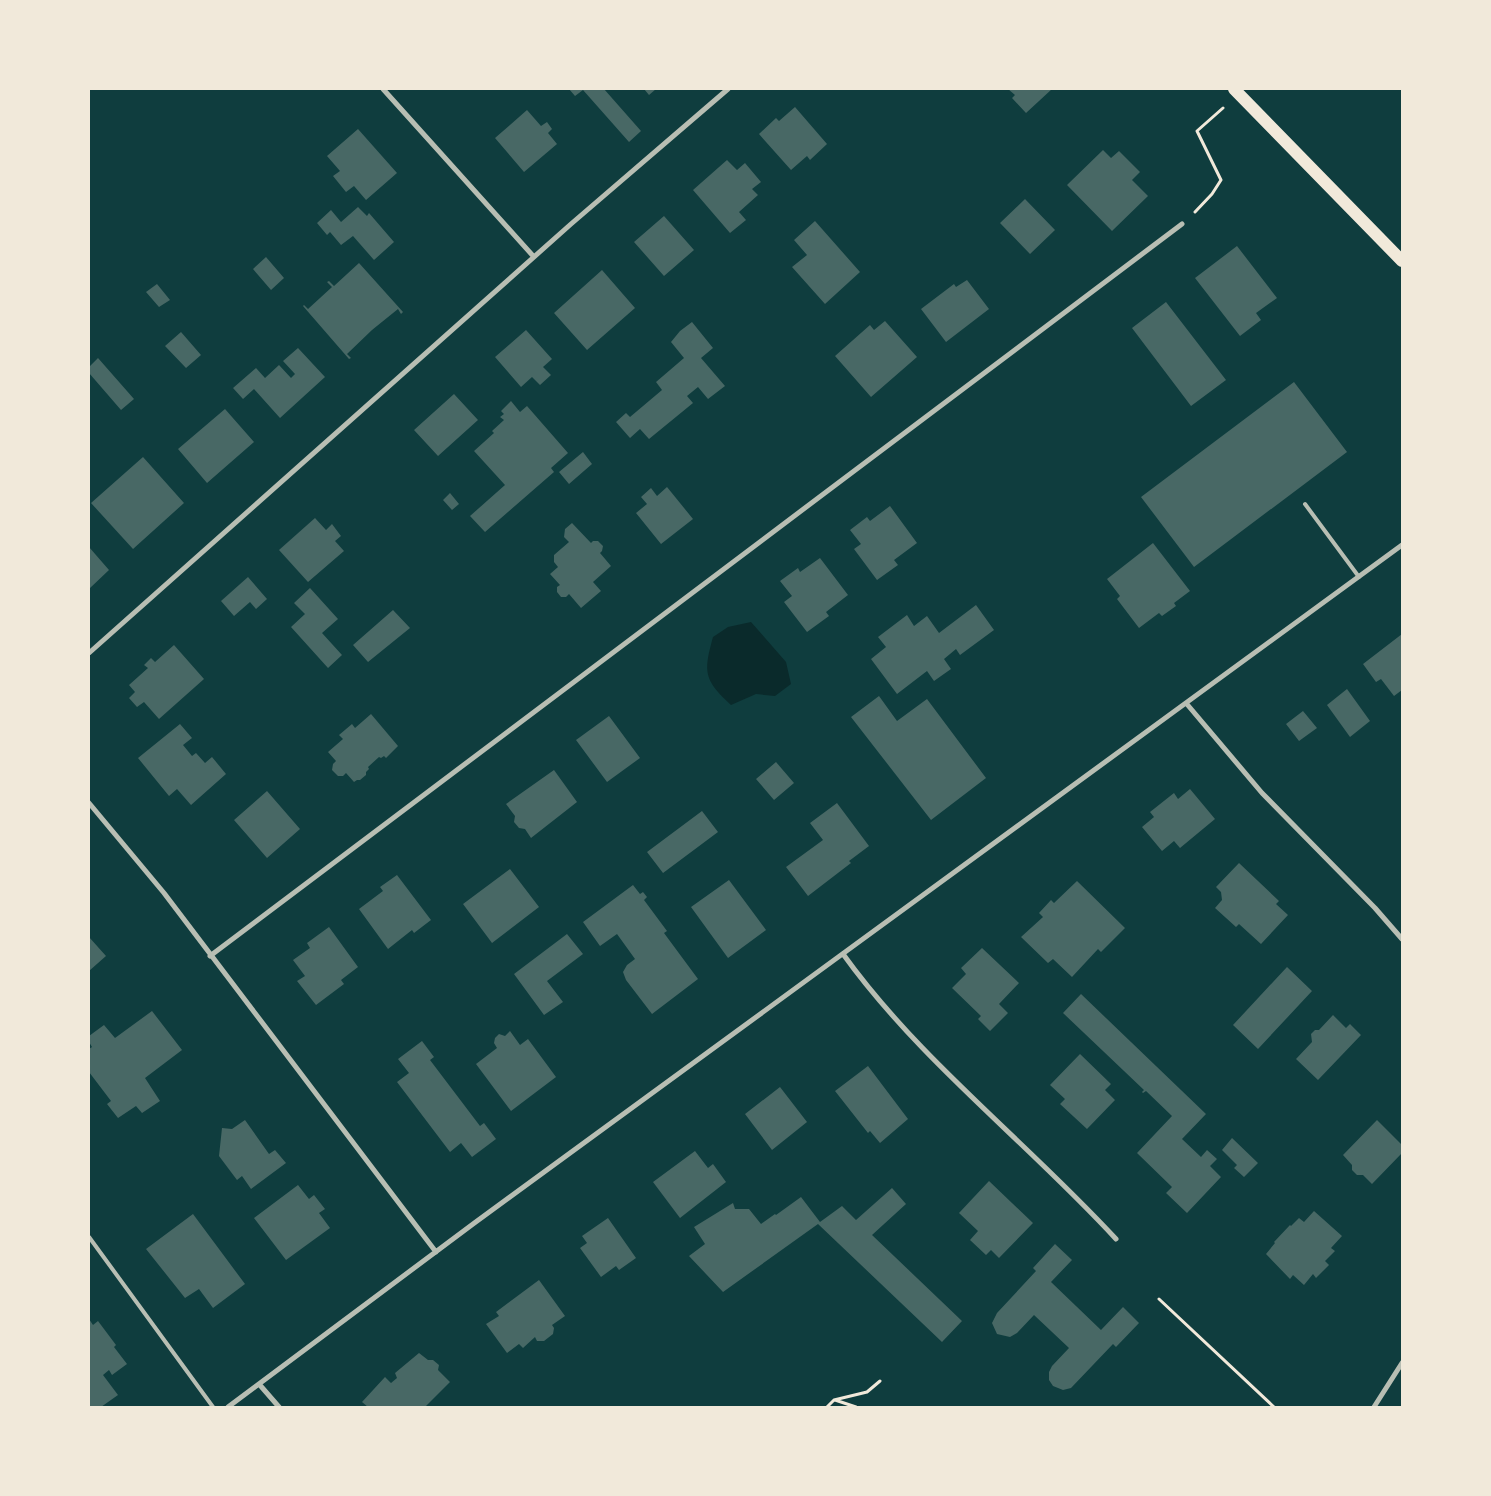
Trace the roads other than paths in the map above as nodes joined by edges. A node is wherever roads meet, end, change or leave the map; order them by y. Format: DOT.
graph roads {
  1 [pos="384,89"];
  2 [pos="728,89"];
  3 [pos="1236,92"];
  4 [pos="1182,224"];
  5 [pos="534,257"];
  6 [pos="1402,261"];
  7 [pos="1305,504"];
  8 [pos="1402,545"];
  9 [pos="1359,577"];
  10 [pos="89,653"];
  11 [pos="1186,703"];
  12 [pos="89,803"];
  13 [pos="1402,938"];
  14 [pos="843,954"];
  15 [pos="210,956"];
  16 [pos="89,1237"];
  17 [pos="1116,1239"];
  18 [pos="436,1252"];
  19 [pos="1402,1363"];
  20 [pos="259,1384"];
  21 [pos="213,1407"];
  22 [pos="228,1407"];
  23 [pos="279,1407"];
  24 [pos="1374,1407"];
  1 -- 5 [label="street"];
  2 -- 5 [label="street"];
  3 -- 6 [label="main road"];
  4 -- 15 [label="street"];
  5 -- 10 [label="street"];
  7 -- 9 [label="lane"];
  8 -- 9 [label="street"];
  9 -- 11 [label="street"];
  11 -- 13 [label="street"];
  11 -- 14 [label="street"];
  12 -- 15 [label="street"];
  14 -- 17 [label="street"];
  14 -- 18 [label="street"];
  15 -- 18 [label="street"];
  16 -- 21 [label="lane"];
  18 -- 20 [label="street"];
  19 -- 24 [label="street"];
  20 -- 22 [label="street"];
  20 -- 23 [label="street"];
}
